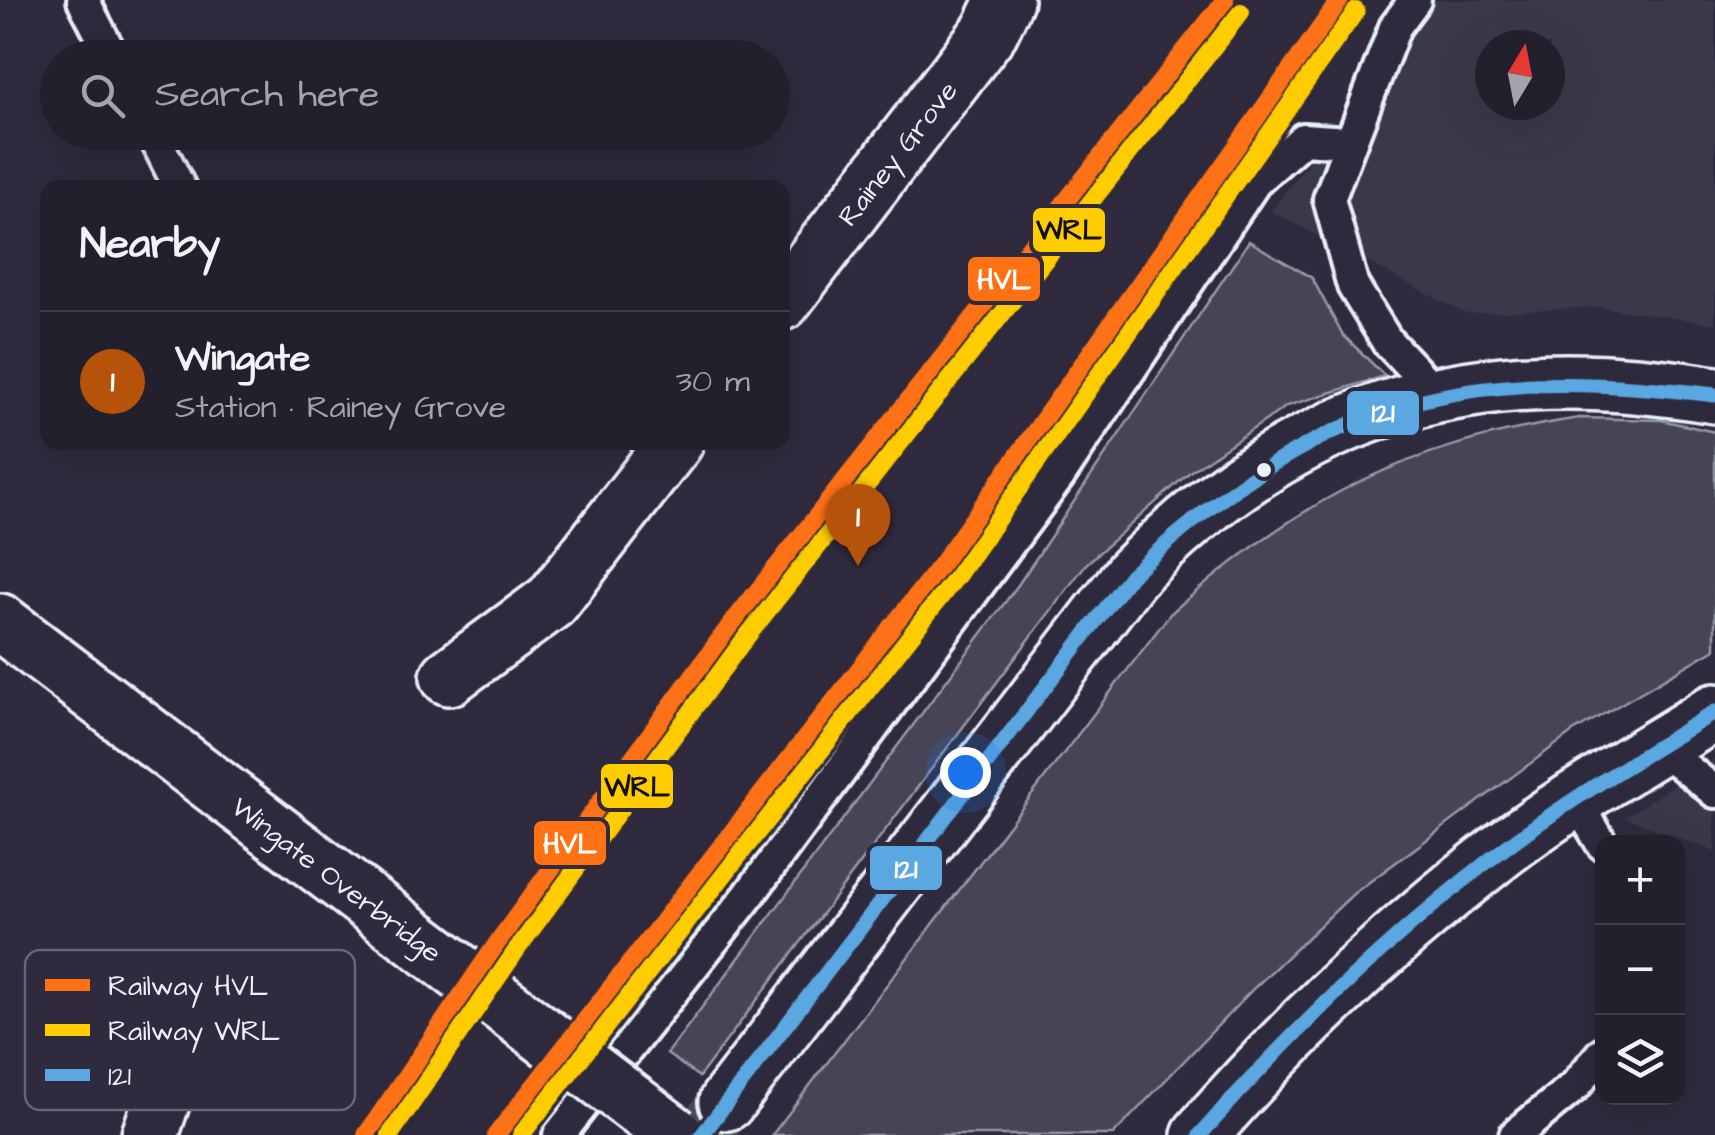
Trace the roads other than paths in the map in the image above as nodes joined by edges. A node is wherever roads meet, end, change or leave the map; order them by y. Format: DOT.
graph roads {
  1 [pos="82,0"];
  2 [pos="1006,0"];
  3 [pos="1415,0"];
  4 [pos="103,40"];
  5 [pos="1348,142"];
  6 [pos="161,150"];
  7 [pos="176,180"];
  8 [pos="790,292"];
  9 [pos="1436,393"];
  10 [pos="1715,396"];
  11 [pos="669,450"];
  12 [pos="0,622"];
  13 [pos="448,676"];
  14 [pos="1715,712"];
  15 [pos="1660,747"];
  16 [pos="1715,792"];
  17 [pos="1588,822"];
  18 [pos="1595,1061"];
  19 [pos="727,1102"];
  20 [pos="159,1110"];
  21 [pos="150,1135"];
  22 [pos="559,1135"];
  23 [pos="675,1135"];
  24 [pos="1200,1135"];
  25 [pos="1515,1135"];
  1 -- 4 [label="lane"];
  2 -- 8 [label="street, Rainey Grove"];
  3 -- 5 [label="lane"];
  5 -- 9 [label="lane"];
  5 -- 22 [label="lane"];
  6 -- 7 [label="lane"];
  9 -- 10 [label="street"];
  9 -- 19 [label="street"];
  11 -- 13 [label="street"];
  12 -- 23 [label="street, Wingate Overbridge, bridge"];
  14 -- 15 [label="street"];
  15 -- 16 [label="lane"];
  15 -- 17 [label="street"];
  17 -- 24 [label="street"];
  18 -- 25 [label="lane"];
  20 -- 21 [label="street"];
}
